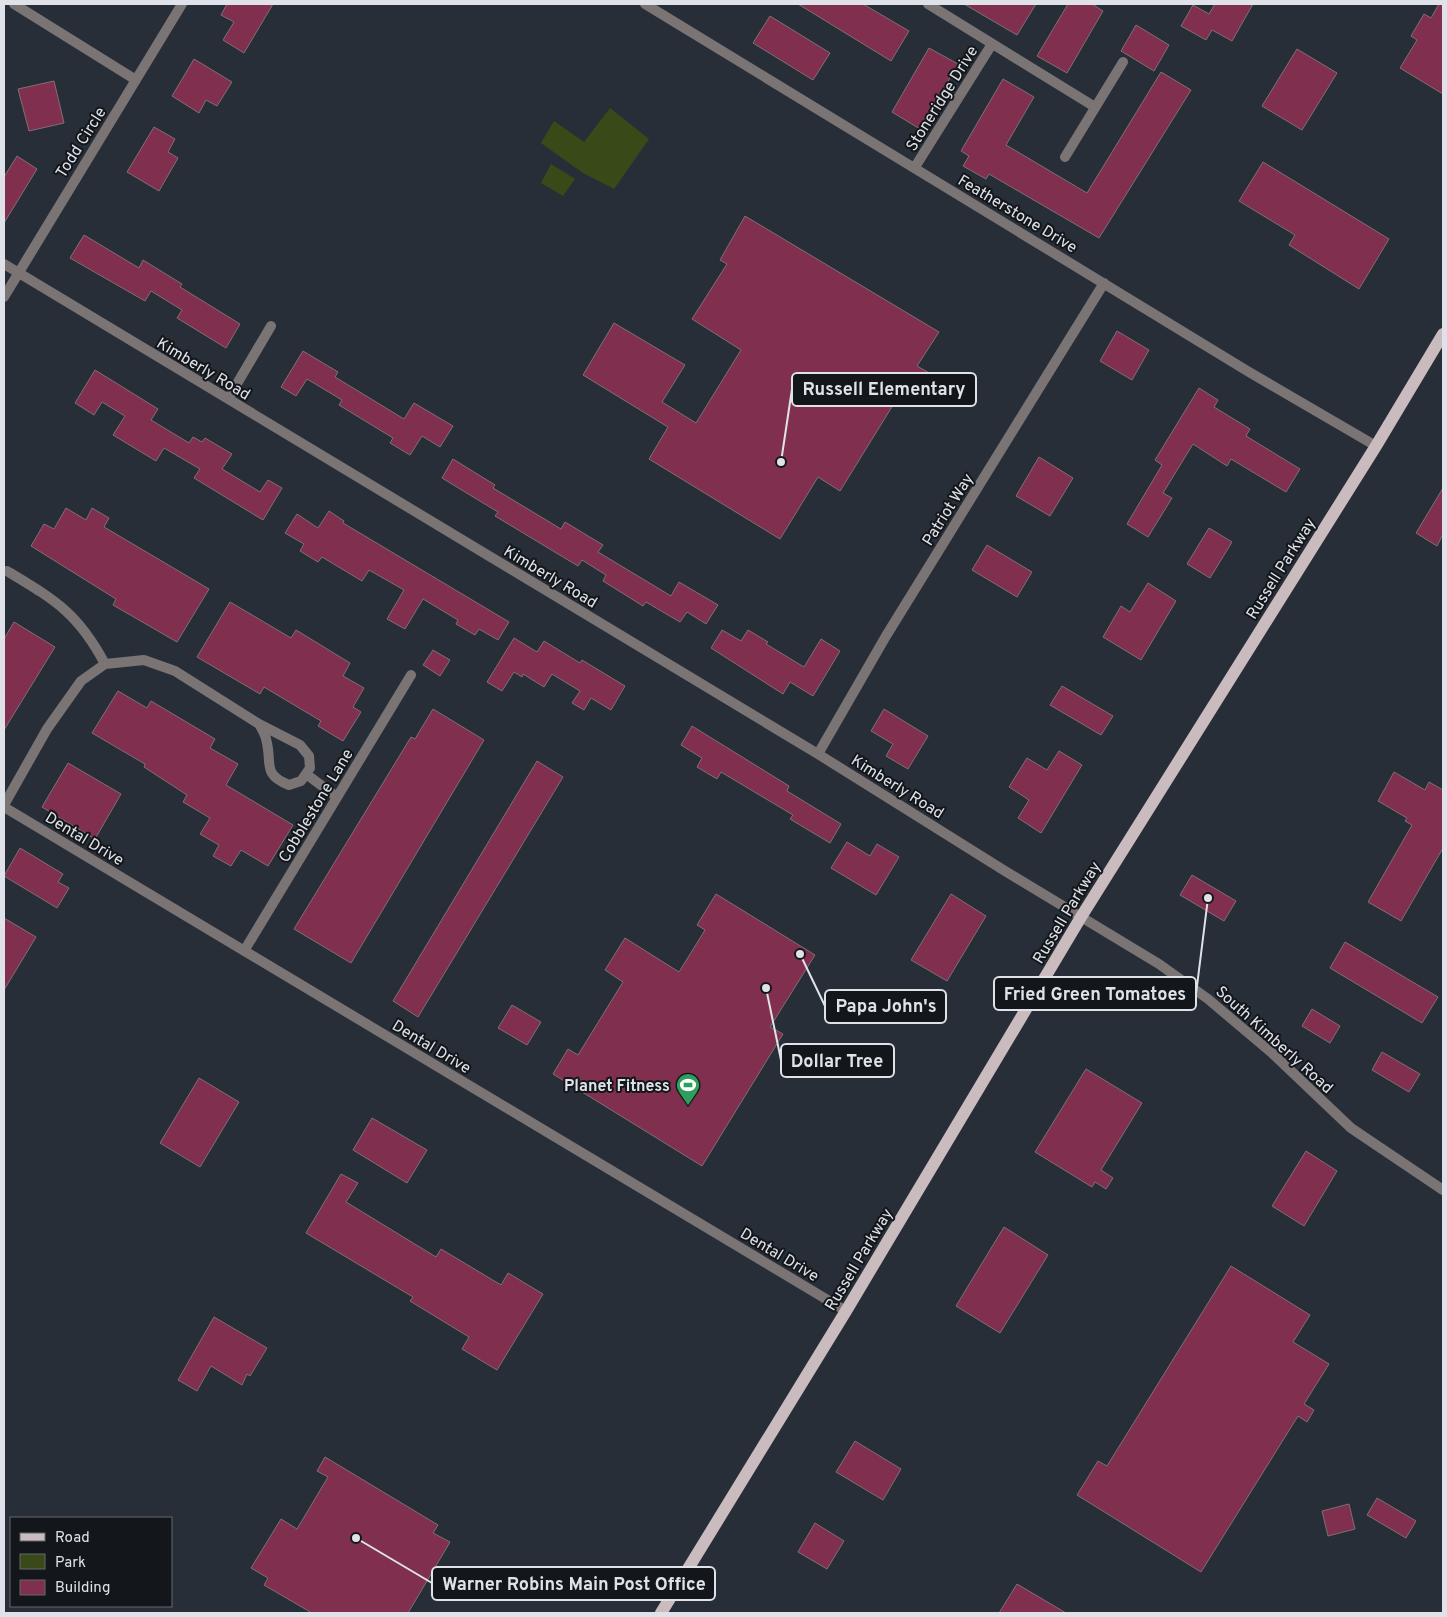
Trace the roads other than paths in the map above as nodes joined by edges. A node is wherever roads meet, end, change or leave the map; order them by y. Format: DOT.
graph roads {
  1 [pos="14,4"];
  2 [pos="182,4"];
  3 [pos="644,4"];
  4 [pos="928,4"];
  5 [pos="992,44"];
  6 [pos="1122,62"];
  7 [pos="136,80"];
  8 [pos="1095,107"];
  9 [pos="1065,157"];
  10 [pos="915,167"];
  11 [pos="4,264"];
  12 [pos="18,273"];
  13 [pos="1104,283"];
  14 [pos="4,297"];
  15 [pos="271,326"];
  16 [pos="1443,334"];
  17 [pos="228,399"];
  18 [pos="1376,446"];
  19 [pos="7,571"];
  20 [pos="105,664"];
  21 [pos="411,675"];
  22 [pos="259,724"];
  23 [pos="818,754"];
  24 [pos="306,774"];
  25 [pos="337,797"];
  26 [pos="4,806"];
  27 [pos="1081,917"];
  28 [pos="244,951"];
  29 [pos="1443,1190"];
  30 [pos="846,1311"];
  31 [pos="660,1613"];
  1 -- 7 [label="street"];
  2 -- 7 [label="street, Todd Circle"];
  3 -- 10 [label="street, Featherstone Drive"];
  4 -- 5 [label="street, Stoneridge Drive"];
  5 -- 8 [label="street, Stoneridge Drive"];
  5 -- 10 [label="street, Stoneridge Drive"];
  6 -- 8 [label="street"];
  7 -- 12 [label="street, Todd Circle"];
  8 -- 9 [label="street"];
  10 -- 13 [label="street, Featherstone Drive"];
  11 -- 12 [label="street, Kimberly Road"];
  12 -- 14 [label="street, Todd Circle"];
  12 -- 17 [label="street, Kimberly Road"];
  13 -- 18 [label="street, Featherstone Drive"];
  13 -- 23 [label="street, Patriot Way"];
  15 -- 17 [label="street"];
  16 -- 18 [label="main road, Russell Parkway"];
  17 -- 23 [label="street, Kimberly Road"];
  18 -- 27 [label="main road, Russell Parkway"];
  19 -- 20 [label="street"];
  20 -- 22 [label="street"];
  20 -- 26 [label="street"];
  21 -- 25 [label="street, Cobblestone Lane"];
  22 -- 24 [label="street"];
  22 -- 24 [label="street"];
  23 -- 27 [label="street, Kimberly Road"];
  24 -- 25 [label="street"];
  25 -- 28 [label="street, Cobblestone Lane"];
  26 -- 28 [label="street, Dental Drive"];
  27 -- 29 [label="street, South Kimberly Road"];
  27 -- 30 [label="main road, Russell Parkway"];
  28 -- 30 [label="street, Dental Drive"];
  30 -- 31 [label="main road, Russell Parkway"];
}
